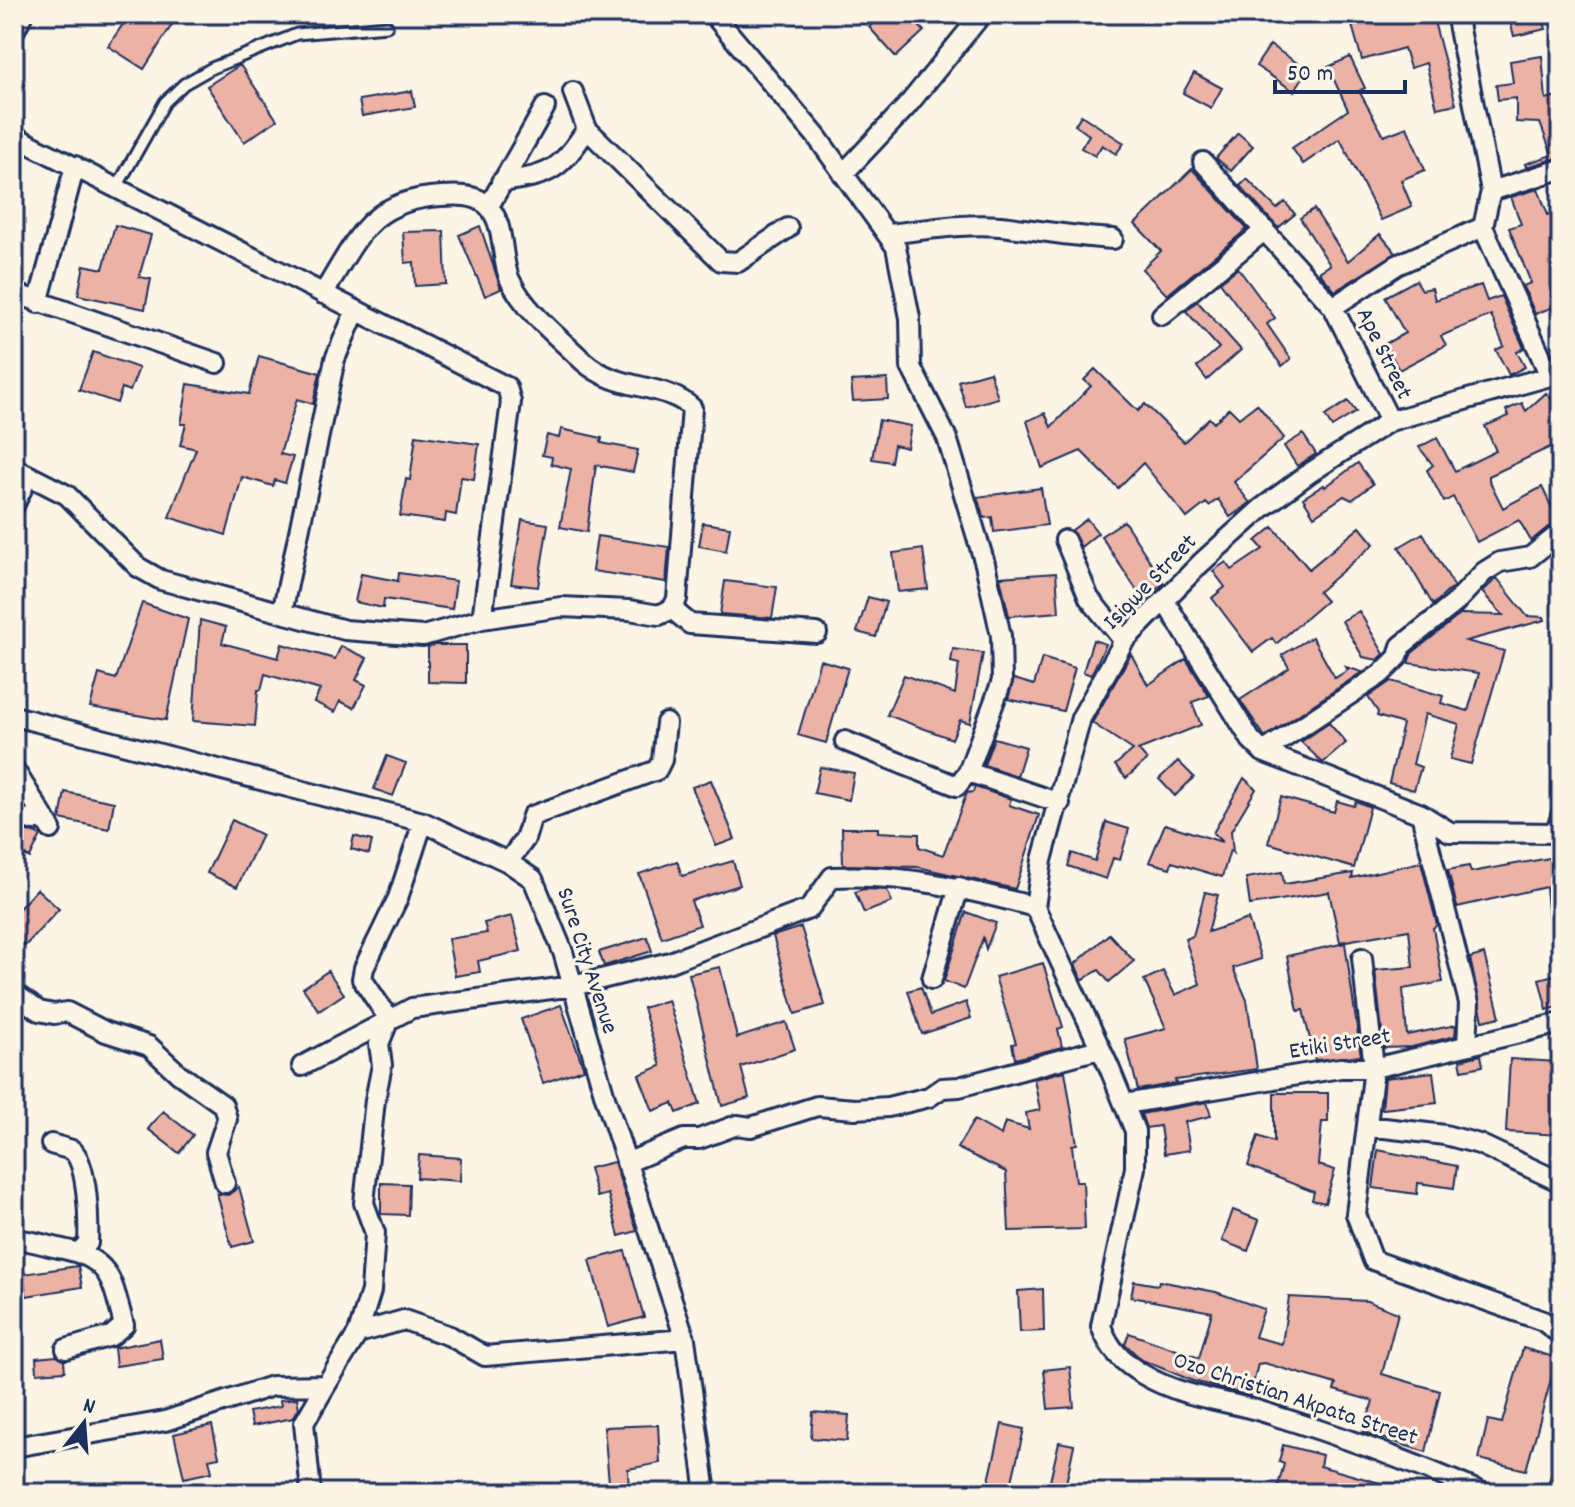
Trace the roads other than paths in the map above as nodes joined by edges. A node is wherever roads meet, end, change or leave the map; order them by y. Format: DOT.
graph roads {
  1 [pos="23,14"];
  2 [pos="713,14"];
  3 [pos="982,14"];
  4 [pos="1456,14"];
  5 [pos="387,26"];
  6 [pos="14,32"];
  7 [pos="573,92"];
  8 [pos="545,107"];
  9 [pos="587,129"];
  10 [pos="14,136"];
  11 [pos="1203,162"];
  12 [pos="75,166"];
  13 [pos="1561,169"];
  14 [pos="843,174"];
  15 [pos="501,182"];
  16 [pos="117,187"];
  17 [pos="1491,191"];
  18 [pos="489,206"];
  19 [pos="1483,227"];
  20 [pos="788,228"];
  21 [pos="1265,230"];
  22 [pos="887,234"];
  23 [pos="1113,239"];
  24 [pos="14,293"];
  25 [pos="323,294"];
  26 [pos="38,303"];
  27 [pos="1333,307"];
  28 [pos="356,310"];
  29 [pos="1162,315"];
  30 [pos="217,363"];
  31 [pos="1555,379"];
  32 [pos="1390,421"];
  33 [pos="21,472"];
  34 [pos="14,504"];
  35 [pos="1555,537"];
  36 [pos="1065,540"];
  37 [pos="1164,600"];
  38 [pos="672,609"];
  39 [pos="282,613"];
  40 [pos="482,619"];
  41 [pos="817,633"];
  42 [pos="1124,641"];
  43 [pos="14,716"];
  44 [pos="666,723"];
  45 [pos="845,741"];
  46 [pos="1263,752"];
  47 [pos="14,769"];
  48 [pos="968,772"];
  49 [pos="1060,803"];
  50 [pos="1421,814"];
  51 [pos="14,815"];
  52 [pos="1561,816"];
  53 [pos="34,821"];
  54 [pos="423,822"];
  55 [pos="51,829"];
  56 [pos="508,862"];
  57 [pos="959,887"];
  58 [pos="1035,907"];
  59 [pos="1362,958"];
  60 [pos="932,979"];
  61 [pos="573,986"];
  62 [pos="14,993"];
  63 [pos="389,1019"];
  64 [pos="1561,1023"];
  65 [pos="1467,1045"];
  66 [pos="1099,1049"];
  67 [pos="302,1066"];
  68 [pos="1374,1068"];
  69 [pos="1125,1104"];
  70 [pos="1367,1126"];
  71 [pos="51,1144"];
  72 [pos="626,1163"];
  73 [pos="1554,1179"];
  74 [pos="225,1183"];
  75 [pos="14,1239"];
  76 [pos="80,1251"];
  77 [pos="358,1333"];
  78 [pos="1561,1335"];
  79 [pos="685,1339"];
  80 [pos="66,1349"];
  81 [pos="326,1385"];
  82 [pos="14,1447"];
  83 [pos="1561,1480"];
  84 [pos="311,1493"];
  85 [pos="706,1493"];
  86 [pos="1483,1493"];
  87 [pos="1557,1493"];
  1 -- 6 [label="street"];
  2 -- 14 [label="street"];
  3 -- 14 [label="street"];
  4 -- 17 [label="street"];
  5 -- 16 [label="lane"];
  7 -- 9 [label="street"];
  8 -- 15 [label="street"];
  9 -- 15 [label="street"];
  9 -- 20 [label="street"];
  10 -- 12 [label="street"];
  11 -- 21 [label="street, Ape Street"];
  12 -- 16 [label="street"];
  12 -- 26 [label="street"];
  13 -- 17 [label="street"];
  14 -- 22 [label="street"];
  15 -- 18 [label="street"];
  16 -- 25 [label="street"];
  17 -- 19 [label="street"];
  18 -- 25 [label="street"];
  18 -- 38 [label="street"];
  19 -- 27 [label="street"];
  19 -- 31 [label="street"];
  21 -- 27 [label="street, Ape Street"];
  21 -- 29 [label="street"];
  22 -- 23 [label="street"];
  22 -- 48 [label="street"];
  24 -- 26 [label="street"];
  25 -- 28 [label="street"];
  26 -- 30 [label="street"];
  27 -- 32 [label="street, Ape Street"];
  28 -- 39 [label="street"];
  28 -- 40 [label="street"];
  31 -- 32 [label="street, Isigwe Street"];
  32 -- 37 [label="street, Isigwe Street"];
  33 -- 34 [label="street"];
  33 -- 39 [label="street"];
  35 -- 46 [label="street"];
  36 -- 42 [label="street"];
  37 -- 42 [label="street, Isigwe Street"];
  37 -- 46 [label="street"];
  38 -- 40 [label="street"];
  38 -- 41 [label="street"];
  39 -- 40 [label="street"];
  42 -- 49 [label="street, Isigwe Street"];
  43 -- 54 [label="street, Sure City Avenue"];
  44 -- 56 [label="street"];
  45 -- 48 [label="street"];
  46 -- 50 [label="street"];
  47 -- 55 [label="street"];
  48 -- 49 [label="street"];
  49 -- 58 [label="street, Isigwe Street"];
  50 -- 52 [label="street"];
  50 -- 65 [label="street"];
  51 -- 53 [label="street"];
  54 -- 56 [label="street, Sure City Avenue"];
  54 -- 63 [label="street"];
  56 -- 61 [label="street, Sure City Avenue"];
  57 -- 58 [label="street"];
  57 -- 60 [label="street"];
  57 -- 61 [label="street"];
  58 -- 66 [label="street"];
  59 -- 68 [label="street"];
  61 -- 63 [label="street"];
  61 -- 72 [label="street, Sure City Avenue"];
  62 -- 74 [label="street"];
  63 -- 67 [label="street"];
  63 -- 77 [label="street"];
  64 -- 65 [label="street, Etiki Street"];
  65 -- 68 [label="street, Etiki Street"];
  66 -- 69 [label="street, Ozo Christian Akpata Street"];
  66 -- 72 [label="street"];
  68 -- 69 [label="street, Etiki Street"];
  68 -- 70 [label="street"];
  69 -- 86 [label="street, Ozo Christian Akpata Street"];
  70 -- 73 [label="street"];
  70 -- 78 [label="street"];
  71 -- 76 [label="street"];
  72 -- 79 [label="street, Sure City Avenue"];
  75 -- 76 [label="street"];
  76 -- 80 [label="street"];
  77 -- 79 [label="street"];
  77 -- 81 [label="street"];
  79 -- 85 [label="street, Sure City Avenue"];
  81 -- 82 [label="street"];
  81 -- 84 [label="street"];
  83 -- 87 [label="street"];
}
